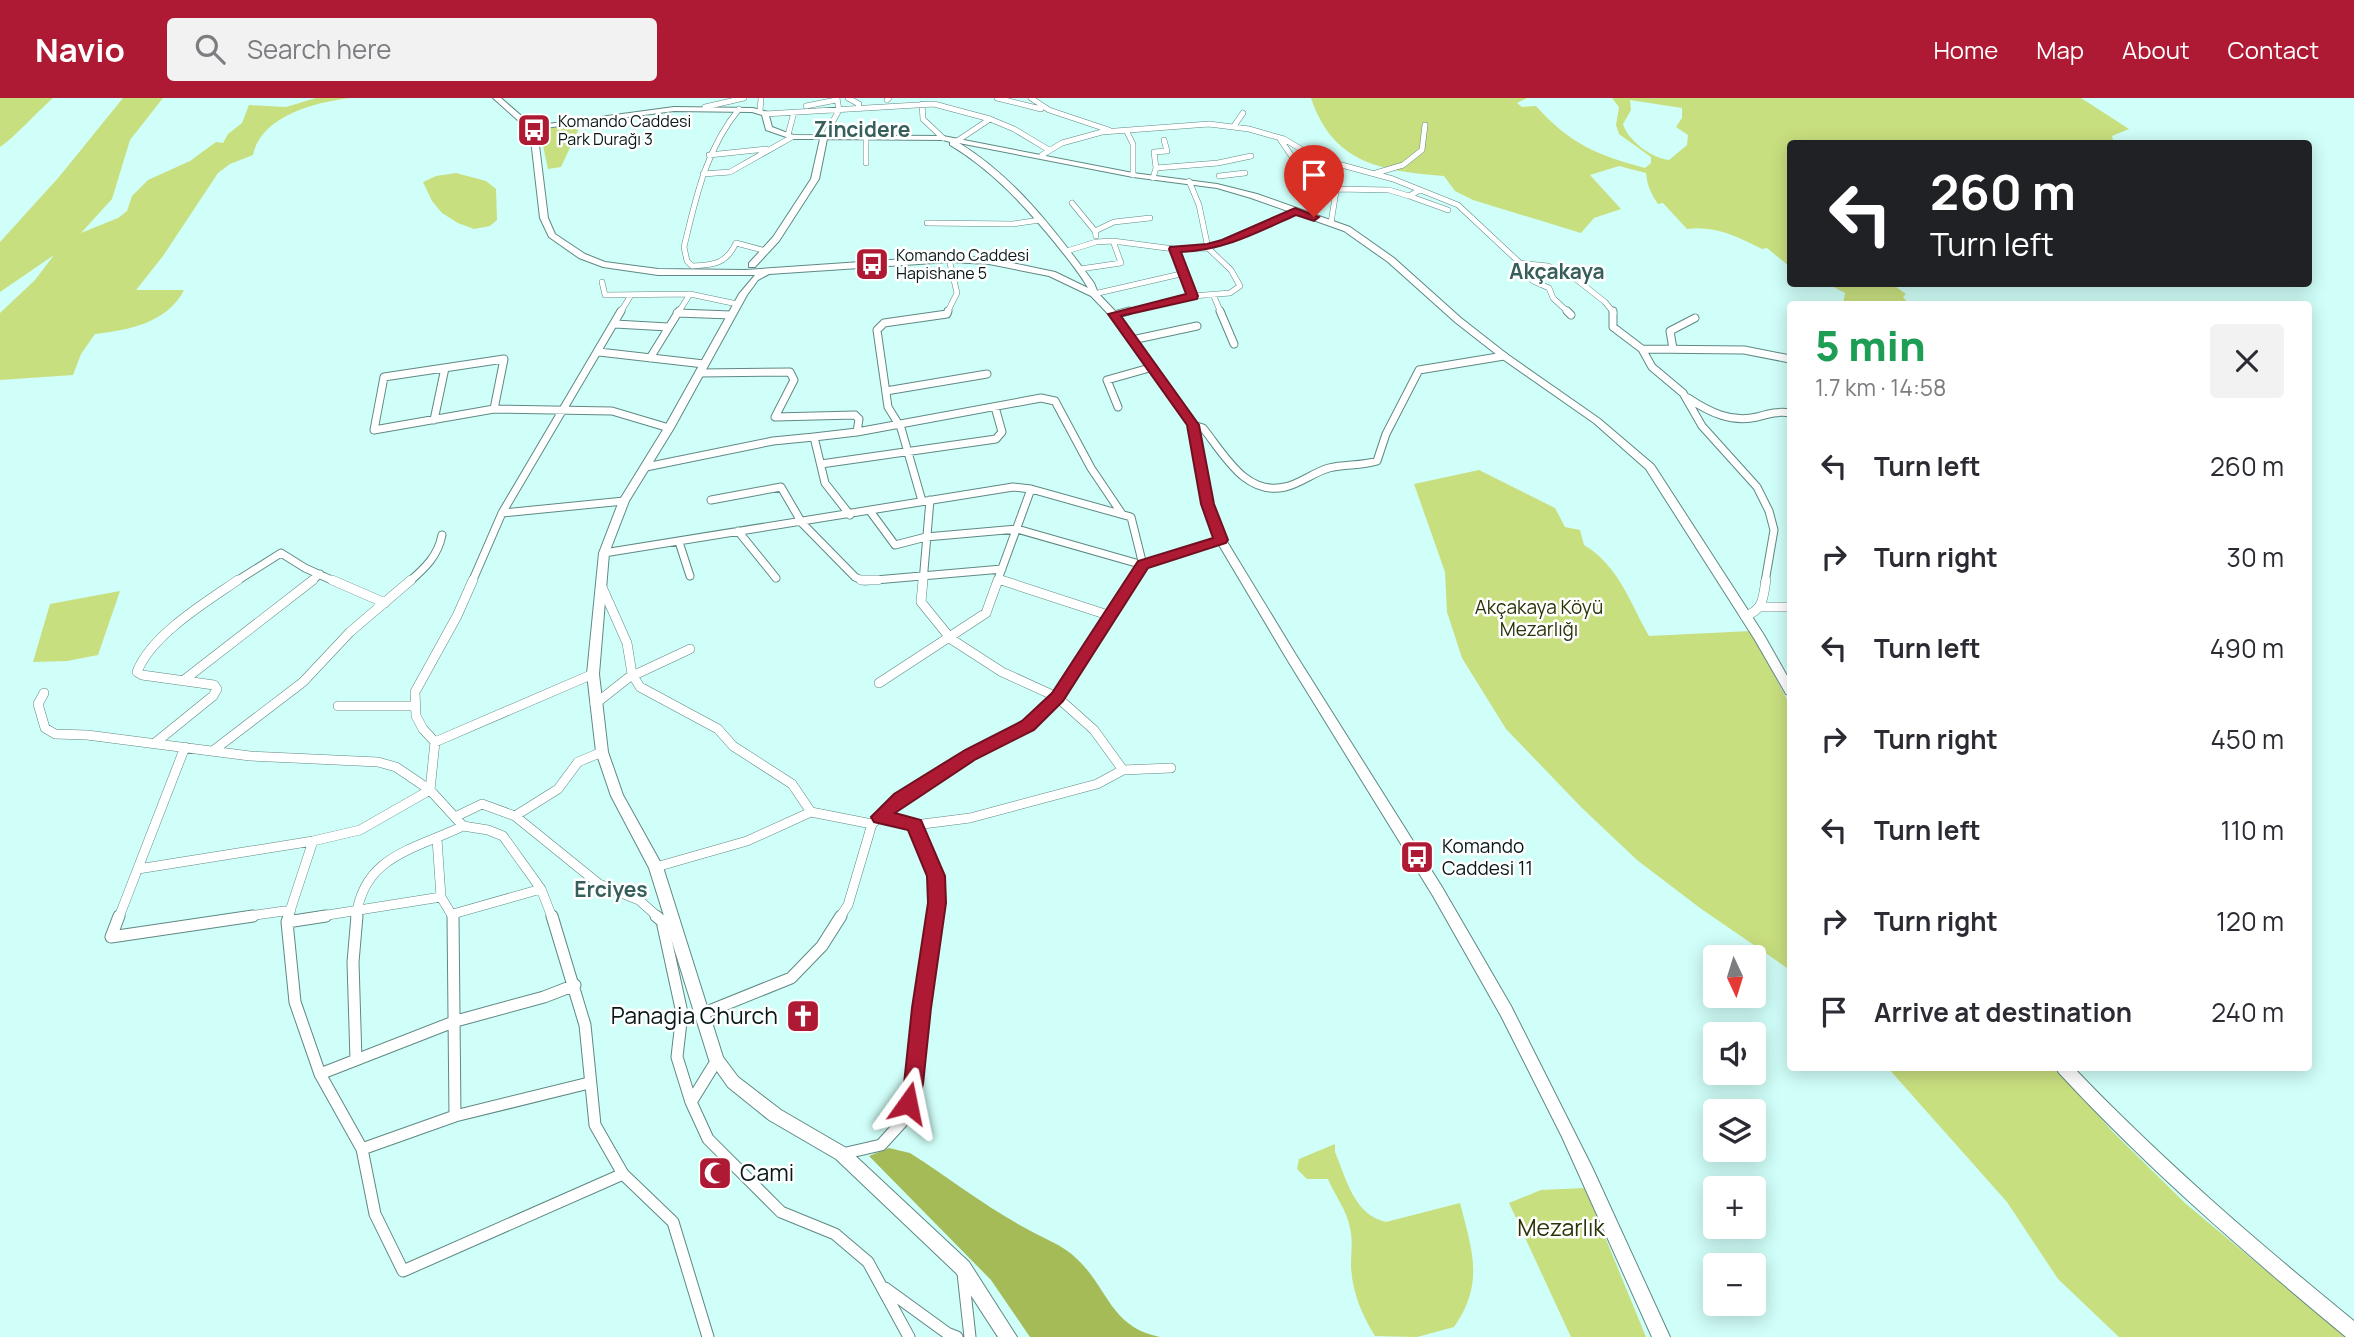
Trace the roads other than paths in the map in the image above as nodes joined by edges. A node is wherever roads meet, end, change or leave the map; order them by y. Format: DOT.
graph roads {
  1 [pos="497,98"];
  2 [pos="744,98"];
  3 [pos="761,98"];
  4 [pos="800,98"];
  5 [pos="815,98"];
  6 [pos="848,98"];
  7 [pos="913,98"];
  8 [pos="946,98"];
  9 [pos="998,98"];
  10 [pos="1031,98"];
  11 [pos="836,99"];
  12 [pos="822,103"];
  13 [pos="925,103"];
  14 [pos="705,107"];
  15 [pos="742,109"];
  16 [pos="807,109"];
  17 [pos="1043,109"];
  18 [pos="839,110"];
  19 [pos="858,110"];
  20 [pos="762,112"];
  21 [pos="794,113"];
  22 [pos="1243,113"];
  23 [pos="989,119"];
  24 [pos="1425,125"];
  25 [pos="1234,126"];
  26 [pos="532,128"];
  27 [pos="1110,131"];
  28 [pos="1127,132"];
  29 [pos="790,136"];
  30 [pos="824,138"];
  31 [pos="866,138"];
  32 [pos="943,138"];
  33 [pos="1279,138"];
  34 [pos="1164,140"];
  35 [pos="957,141"];
  36 [pos="771,148"];
  37 [pos="1046,153"];
  38 [pos="709,155"];
  39 [pos="1251,156"];
  40 [pos="1328,161"];
  41 [pos="866,163"];
  42 [pos="1218,163"];
  43 [pos="1177,166"];
  44 [pos="1156,168"];
  45 [pos="1245,173"];
  46 [pos="1374,173"];
  47 [pos="703,174"];
  48 [pos="1133,175"];
  49 [pos="1153,178"];
  50 [pos="1185,181"];
  51 [pos="1218,181"];
  52 [pos="1337,189"];
  53 [pos="1420,190"];
  54 [pos="1409,196"];
  55 [pos="1072,203"];
  56 [pos="1448,210"];
  57 [pos="1295,211"];
  58 [pos="1150,218"];
  59 [pos="1040,220"];
  60 [pos="927,223"];
  61 [pos="1331,223"];
  62 [pos="1096,231"];
  63 [pos="776,239"];
  64 [pos="1113,241"];
  65 [pos="1096,242"];
  66 [pos="1208,247"];
  67 [pos="1174,249"];
  68 [pos="766,251"];
  69 [pos="1067,251"];
  70 [pos="1520,263"];
  71 [pos="951,265"];
  72 [pos="758,269"];
  73 [pos="1080,269"];
  74 [pos="1185,273"];
  75 [pos="602,282"];
  76 [pos="1094,294"];
  77 [pos="1213,294"];
  78 [pos="631,295"];
  79 [pos="690,295"];
  80 [pos="1193,296"];
  81 [pos="737,304"];
  82 [pos="677,313"];
  83 [pos="1114,314"];
  84 [pos="1571,315"];
  85 [pos="1695,318"];
  86 [pos="615,324"];
  87 [pos="1197,326"];
  88 [pos="668,327"];
  89 [pos="1132,340"];
  90 [pos="1234,344"];
  91 [pos="1642,349"];
  92 [pos="1673,349"];
  93 [pos="599,352"];
  94 [pos="1504,355"];
  95 [pos="650,358"];
  96 [pos="1787,358"];
  97 [pos="1153,367"];
  98 [pos="445,368"];
  99 [pos="701,369"];
  100 [pos="987,374"];
  101 [pos="886,391"];
  102 [pos="1687,398"];
  103 [pos="995,407"];
  104 [pos="1118,407"];
  105 [pos="494,409"];
  106 [pos="565,409"];
  107 [pos="1711,413"];
  108 [pos="1787,413"];
  109 [pos="1697,415"];
  110 [pos="434,420"];
  111 [pos="899,425"];
  112 [pos="1193,425"];
  113 [pos="669,428"];
  114 [pos="857,432"];
  115 [pos="814,437"];
  116 [pos="906,450"];
  117 [pos="821,464"];
  118 [pos="646,467"];
  119 [pos="1031,489"];
  120 [pos="711,500"];
  121 [pos="926,500"];
  122 [pos="624,501"];
  123 [pos="870,511"];
  124 [pos="502,513"];
  125 [pos="1122,514"];
  126 [pos="850,515"];
  127 [pos="802,523"];
  128 [pos="1017,529"];
  129 [pos="738,531"];
  130 [pos="442,535"];
  131 [pos="926,537"];
  132 [pos="1221,540"];
  133 [pos="680,542"];
  134 [pos="604,553"];
  135 [pos="1143,565"];
  136 [pos="1002,569"];
  137 [pos="320,574"];
  138 [pos="922,575"];
  139 [pos="690,576"];
  140 [pos="776,578"];
  141 [pos="999,579"];
  142 [pos="601,585"];
  143 [pos="385,603"];
  144 [pos="1761,607"];
  145 [pos="1787,607"];
  146 [pos="1111,616"];
  147 [pos="1745,616"];
  148 [pos="951,639"];
  149 [pos="690,649"];
  150 [pos="593,674"];
  151 [pos="632,674"];
  152 [pos="184,680"];
  153 [pos="879,683"];
  154 [pos="1787,686"];
  155 [pos="44,693"];
  156 [pos="1057,697"];
  157 [pos="594,705"];
  158 [pos="338,706"];
  159 [pos="413,706"];
  160 [pos="435,742"];
  161 [pos="155,743"];
  162 [pos="185,747"];
  163 [pos="214,750"];
  164 [pos="602,752"];
  165 [pos="1171,768"];
  166 [pos="1123,770"];
  167 [pos="430,790"];
  168 [pos="811,813"];
  169 [pos="457,816"];
  170 [pos="515,816"];
  171 [pos="880,817"];
  172 [pos="872,824"];
  173 [pos="915,825"];
  174 [pos="463,826"];
  175 [pos="437,839"];
  176 [pos="313,841"];
  177 [pos="656,867"];
  178 [pos="138,869"];
  179 [pos="541,889"];
  180 [pos="441,897"];
  181 [pos="291,909"];
  182 [pos="358,911"];
  183 [pos="453,914"];
  184 [pos="668,920"];
  185 [pos="287,922"];
  186 [pos="575,985"];
  187 [pos="704,1013"];
  188 [pos="456,1021"];
  189 [pos="356,1060"];
  190 [pos="717,1060"];
  191 [pos="2067,1071"];
  192 [pos="320,1074"];
  193 [pos="590,1083"];
  194 [pos="691,1102"];
  195 [pos="455,1116"];
  196 [pos="362,1149"];
  197 [pos="842,1154"];
  198 [pos="623,1174"];
  199 [pos="963,1268"];
  200 [pos="883,1287"];
  201 [pos="2354,1332"];
  202 [pos="708,1337"];
  203 [pos="909,1337"];
  204 [pos="957,1337"];
  205 [pos="970,1337"];
  206 [pos="1008,1337"];
  207 [pos="1661,1337"];
  1 -- 26 [label="street"];
  2 -- 14 [label="street"];
  2 -- 15 [label="street"];
  3 -- 20 [label="street"];
  4 -- 16 [label="street"];
  5 -- 12 [label="street"];
  6 -- 19 [label="street"];
  7 -- 13 [label="street"];
  8 -- 13 [label="street"];
  9 -- 17 [label="street"];
  10 -- 17 [label="street"];
  11 -- 12 [label="street"];
  11 -- 18 [label="street"];
  12 -- 16 [label="street"];
  13 -- 19 [label="street"];
  13 -- 23 [label="street"];
  13 -- 32 [label="street"];
  14 -- 15 [label="street"];
  14 -- 26 [label="street"];
  15 -- 20 [label="street"];
  15 -- 38 [label="street"];
  16 -- 18 [label="street"];
  16 -- 21 [label="street"];
  17 -- 27 [label="street"];
  18 -- 19 [label="street"];
  18 -- 30 [label="street"];
  20 -- 21 [label="street"];
  20 -- 29 [label="street"];
  21 -- 29 [label="street"];
  22 -- 25 [label="street"];
  23 -- 35 [label="street"];
  23 -- 37 [label="street"];
  24 -- 46 [label="street"];
  25 -- 28 [label="street"];
  25 -- 33 [label="street"];
  26 -- 72 [label="street"];
  27 -- 28 [label="street"];
  27 -- 37 [label="street"];
  28 -- 48 [label="street"];
  29 -- 30 [label="street"];
  29 -- 36 [label="street"];
  30 -- 31 [label="street"];
  30 -- 63 [label="street"];
  31 -- 32 [label="street"];
  31 -- 41 [label="street"];
  32 -- 35 [label="street"];
  32 -- 59 [label="street"];
  33 -- 40 [label="street"];
  33 -- 52 [label="street"];
  34 -- 44 [label="street"];
  35 -- 37 [label="street"];
  36 -- 38 [label="street"];
  36 -- 47 [label="street"];
  37 -- 48 [label="street"];
  38 -- 47 [label="street"];
  39 -- 42 [label="street"];
  40 -- 46 [label="street"];
  40 -- 52 [label="street"];
  42 -- 43 [label="street"];
  42 -- 51 [label="street"];
  43 -- 44 [label="street"];
  43 -- 50 [label="street"];
  44 -- 49 [label="street"];
  45 -- 51 [label="street"];
  46 -- 53 [label="street"];
  47 -- 68 [label="street"];
  48 -- 49 [label="street"];
  49 -- 50 [label="street"];
  50 -- 51 [label="street"];
  50 -- 66 [label="street"];
  51 -- 57 [label="street"];
  52 -- 54 [label="street"];
  52 -- 61 [label="street"];
  53 -- 54 [label="street"];
  53 -- 70 [label="street"];
  54 -- 56 [label="street"];
  55 -- 62 [label="street"];
  57 -- 61 [label="street"];
  57 -- 66 [label="street"];
  58 -- 62 [label="street"];
  59 -- 60 [label="street"];
  59 -- 69 [label="street"];
  61 -- 94 [label="street"];
  62 -- 65 [label="street"];
  63 -- 68 [label="street"];
  63 -- 72 [label="street"];
  64 -- 65 [label="street"];
  64 -- 67 [label="street"];
  64 -- 73 [label="street"];
  65 -- 69 [label="street"];
  66 -- 67 [label="street"];
  66 -- 77 [label="street"];
  67 -- 74 [label="street"];
  68 -- 72 [label="street"];
  69 -- 73 [label="street"];
  70 -- 84 [label="street"];
  70 -- 91 [label="street"];
  71 -- 72 [label="street"];
  71 -- 76 [label="street"];
  71 -- 101 [label="street"];
  72 -- 81 [label="street"];
  72 -- 81 [label="street"];
  73 -- 76 [label="street"];
  74 -- 76 [label="street"];
  74 -- 80 [label="street"];
  75 -- 78 [label="street"];
  76 -- 83 [label="street"];
  77 -- 80 [label="street"];
  77 -- 90 [label="street"];
  78 -- 79 [label="street"];
  78 -- 86 [label="street"];
  79 -- 81 [label="street"];
  79 -- 82 [label="street"];
  80 -- 83 [label="street"];
  81 -- 82 [label="street"];
  81 -- 99 [label="street"];
  82 -- 88 [label="street"];
  83 -- 89 [label="street"];
  85 -- 92 [label="street"];
  86 -- 88 [label="street"];
  86 -- 93 [label="street"];
  87 -- 89 [label="street"];
  88 -- 95 [label="street"];
  89 -- 97 [label="street"];
  91 -- 92 [label="street"];
  91 -- 102 [label="street"];
  92 -- 96 [label="street"];
  93 -- 95 [label="street"];
  93 -- 106 [label="street"];
  94 -- 112 [label="street"];
  94 -- 147 [label="street"];
  95 -- 99 [label="street"];
  97 -- 104 [label="street"];
  97 -- 112 [label="street"];
  98 -- 105 [label="street"];
  98 -- 110 [label="street"];
  98 -- 110 [label="street"];
  99 -- 113 [label="street"];
  99 -- 114 [label="street"];
  100 -- 101 [label="street"];
  101 -- 111 [label="street"];
  102 -- 107 [label="street"];
  102 -- 109 [label="street"];
  103 -- 111 [label="street"];
  103 -- 116 [label="street"];
  103 -- 125 [label="street"];
  105 -- 106 [label="street"];
  105 -- 110 [label="street"];
  106 -- 113 [label="street"];
  106 -- 124 [label="street"];
  107 -- 108 [label="street"];
  107 -- 109 [label="street"];
  109 -- 144 [label="street"];
  111 -- 114 [label="street"];
  111 -- 116 [label="street"];
  112 -- 132 [label="street"];
  113 -- 118 [label="street"];
  114 -- 115 [label="street"];
  115 -- 117 [label="street"];
  115 -- 118 [label="street"];
  116 -- 117 [label="street"];
  116 -- 121 [label="street"];
  117 -- 126 [label="street"];
  118 -- 122 [label="street"];
  119 -- 121 [label="street"];
  119 -- 125 [label="street"];
  119 -- 128 [label="street"];
  120 -- 127 [label="street"];
  121 -- 123 [label="street"];
  121 -- 131 [label="street"];
  122 -- 124 [label="street"];
  122 -- 134 [label="street"];
  123 -- 126 [label="street"];
  123 -- 131 [label="street"];
  124 -- 159 [label="street"];
  125 -- 135 [label="street"];
  126 -- 127 [label="street"];
  127 -- 129 [label="street"];
  127 -- 138 [label="street"];
  128 -- 131 [label="street"];
  128 -- 135 [label="street"];
  128 -- 136 [label="street"];
  129 -- 133 [label="street"];
  129 -- 140 [label="street"];
  130 -- 143 [label="street"];
  131 -- 138 [label="street"];
  132 -- 135 [label="street"];
  132 -- 207 [label="street"];
  133 -- 134 [label="street"];
  133 -- 139 [label="street"];
  134 -- 142 [label="street"];
  135 -- 146 [label="street"];
  136 -- 138 [label="street"];
  136 -- 141 [label="street"];
  137 -- 143 [label="street"];
  137 -- 152 [label="street"];
  137 -- 152 [label="street"];
  138 -- 148 [label="street"];
  141 -- 146 [label="street"];
  141 -- 148 [label="street"];
  142 -- 150 [label="street"];
  142 -- 151 [label="street"];
  143 -- 163 [label="street"];
  144 -- 145 [label="street"];
  144 -- 147 [label="street"];
  146 -- 156 [label="street"];
  147 -- 154 [label="street"];
  148 -- 153 [label="street"];
  148 -- 156 [label="street"];
  149 -- 151 [label="street"];
  150 -- 157 [label="street"];
  150 -- 160 [label="street"];
  151 -- 157 [label="street"];
  151 -- 168 [label="street"];
  152 -- 161 [label="street"];
  155 -- 161 [label="street"];
  156 -- 166 [label="street"];
  156 -- 171 [label="street"];
  157 -- 164 [label="street"];
  158 -- 159 [label="street"];
  159 -- 160 [label="street"];
  160 -- 167 [label="street"];
  161 -- 162 [label="street"];
  162 -- 163 [label="street"];
  162 -- 178 [label="street"];
  163 -- 167 [label="street"];
  164 -- 170 [label="street"];
  164 -- 177 [label="street"];
  165 -- 166 [label="street"];
  166 -- 173 [label="street"];
  167 -- 169 [label="street"];
  167 -- 176 [label="street"];
  168 -- 172 [label="street"];
  168 -- 177 [label="street"];
  169 -- 170 [label="street"];
  169 -- 174 [label="street"];
  170 -- 184 [label="street"];
  171 -- 172 [label="street"];
  171 -- 173 [label="street"];
  172 -- 187 [label="street"];
  173 -- 197 [label="street"];
  174 -- 175 [label="street"];
  174 -- 179 [label="street"];
  175 -- 180 [label="street"];
  175 -- 182 [label="street"];
  176 -- 178 [label="street"];
  176 -- 181 [label="street"];
  177 -- 184 [label="street"];
  178 -- 181 [label="street"];
  179 -- 183 [label="street"];
  179 -- 186 [label="street"];
  180 -- 182 [label="street"];
  180 -- 183 [label="street"];
  181 -- 185 [label="street"];
  182 -- 185 [label="street"];
  182 -- 189 [label="street"];
  183 -- 188 [label="street"];
  184 -- 187 [label="street"];
  184 -- 194 [label="street"];
  185 -- 192 [label="street"];
  186 -- 188 [label="street"];
  186 -- 193 [label="street"];
  187 -- 190 [label="street"];
  188 -- 189 [label="street"];
  188 -- 195 [label="street"];
  189 -- 192 [label="street"];
  190 -- 194 [label="street"];
  190 -- 197 [label="street"];
  191 -- 201 [label="street"];
  192 -- 196 [label="street"];
  193 -- 195 [label="street"];
  193 -- 198 [label="street"];
  194 -- 200 [label="street"];
  195 -- 196 [label="street"];
  196 -- 198 [label="street"];
  197 -- 199 [label="street"];
  198 -- 202 [label="street"];
  199 -- 205 [label="street"];
  199 -- 206 [label="street"];
  200 -- 203 [label="street"];
  200 -- 204 [label="street"];
}
